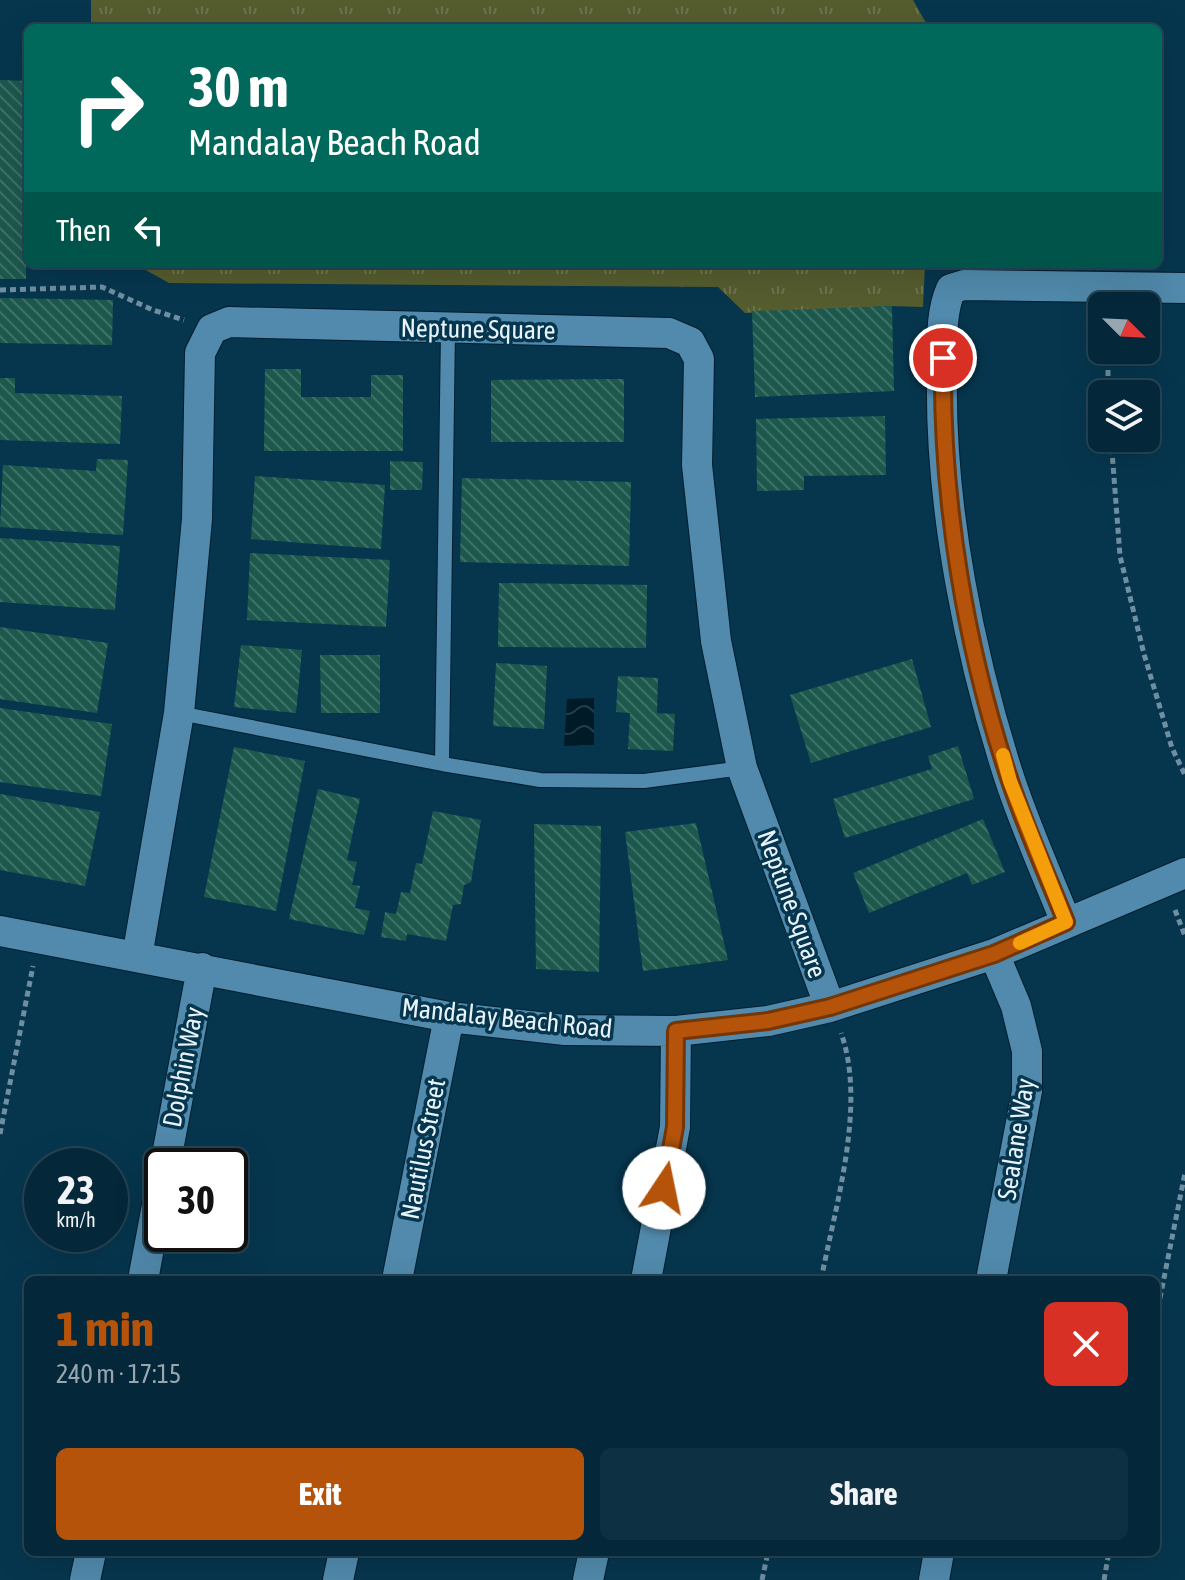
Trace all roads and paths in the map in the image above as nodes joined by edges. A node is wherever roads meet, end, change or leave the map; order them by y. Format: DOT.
graph roads {
  1 [pos="1185,288"];
  2 [pos="0,290"];
  3 [pos="212,329"];
  4 [pos="448,330"];
  5 [pos="1112,452"];
  6 [pos="179,713"];
  7 [pos="442,764"];
  8 [pos="742,768"];
  9 [pos="1185,775"];
  10 [pos="1185,873"];
  11 [pos="1066,922"];
  12 [pos="0,931"];
  13 [pos="38,938"];
  14 [pos="994,954"];
  15 [pos="137,957"];
  16 [pos="202,968"];
  17 [pos="830,1007"];
  18 [pos="449,1017"];
  19 [pos="676,1031"];
  20 [pos="0,1134"];
  21 [pos="168,1148"];
  22 [pos="1185,1173"];
  23 [pos="148,1252"];
  24 [pos="144,1276"];
  25 [pos="398,1276"];
  26 [pos="647,1276"];
  27 [pos="822,1276"];
  28 [pos="992,1276"];
  29 [pos="1160,1298"];
  30 [pos="90,1556"];
  31 [pos="343,1556"];
  32 [pos="593,1556"];
  33 [pos="767,1556"];
  34 [pos="938,1556"];
  35 [pos="1108,1556"];
  36 [pos="85,1580"];
  37 [pos="338,1580"];
  38 [pos="588,1580"];
  39 [pos="762,1580"];
  40 [pos="934,1580"];
  41 [pos="1104,1580"];
  1 -- 11 [label="street"];
  2 -- 3 [label="path"];
  3 -- 4 [label="street, Neptune Square"];
  3 -- 6 [label="street"];
  4 -- 7 [label="lane"];
  4 -- 8 [label="street, Neptune Square"];
  5 -- 9 [label="path"];
  6 -- 7 [label="lane"];
  6 -- 15 [label="street"];
  7 -- 8 [label="lane"];
  8 -- 17 [label="street, Neptune Square"];
  10 -- 11 [label="street, Mandalay Beach Road"];
  11 -- 14 [label="street, Mandalay Beach Road"];
  12 -- 13 [label="street, Mandalay Beach Road"];
  13 -- 15 [label="street, Mandalay Beach Road"];
  13 -- 20 [label="path"];
  14 -- 17 [label="street, Mandalay Beach Road"];
  14 -- 28 [label="street, Sealane Way"];
  15 -- 16 [label="street, Mandalay Beach Road"];
  16 -- 18 [label="street, Mandalay Beach Road"];
  16 -- 21 [label="street, Dolphin Way"];
  17 -- 19 [label="street, Mandalay Beach Road"];
  17 -- 27 [label="path"];
  18 -- 19 [label="street, Mandalay Beach Road"];
  18 -- 25 [label="street, Nautilus Street"];
  19 -- 26 [label="street"];
  22 -- 29 [label="path"];
  23 -- 24 [label="street"];
  30 -- 36 [label="street"];
  31 -- 37 [label="street"];
  32 -- 38 [label="street"];
  33 -- 39 [label="path"];
  34 -- 40 [label="street"];
  35 -- 41 [label="path"];
}
